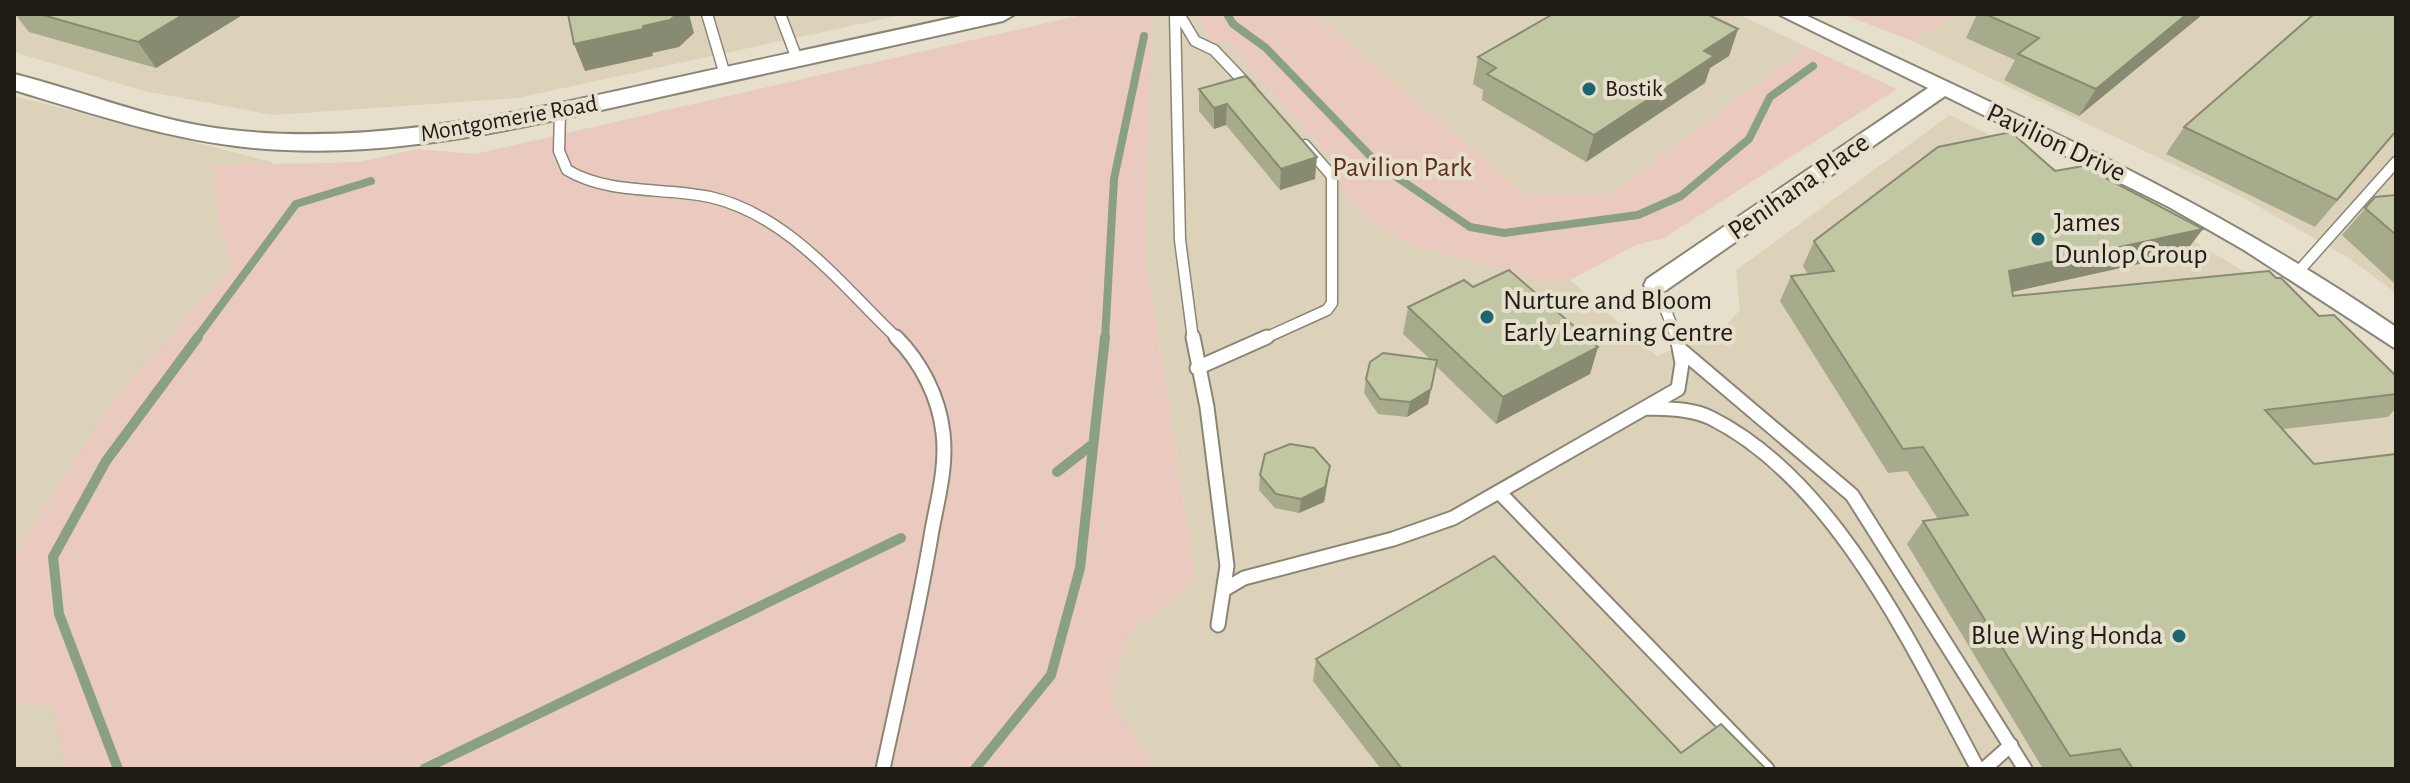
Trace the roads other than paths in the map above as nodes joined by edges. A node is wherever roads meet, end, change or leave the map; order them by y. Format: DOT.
graph roads {
  1 [pos="707,14"];
  2 [pos="780,14"];
  3 [pos="1003,14"];
  4 [pos="1177,14"];
  5 [pos="1788,14"];
  6 [pos="797,59"];
  7 [pos="725,75"];
  8 [pos="14,82"];
  9 [pos="1942,88"];
  10 [pos="1257,95"];
  11 [pos="560,111"];
  12 [pos="1298,137"];
  13 [pos="2396,162"];
  14 [pos="2298,272"];
  15 [pos="1656,285"];
  16 [pos="2396,340"];
  17 [pos="1681,350"];
  18 [pos="1197,368"];
  19 [pos="1645,408"];
  20 [pos="1499,492"];
  21 [pos="1227,588"];
  22 [pos="1218,625"];
  23 [pos="2011,745"];
  24 [pos="883,769"];
  25 [pos="1767,769"];
  26 [pos="1981,769"];
  27 [pos="2025,769"];
  1 -- 7 [label="lane"];
  2 -- 6 [label="lane"];
  3 -- 6 [label="street, Montgomerie Road"];
  4 -- 10 [label="lane"];
  4 -- 18 [label="lane"];
  5 -- 9 [label="street, Pavilion Drive"];
  6 -- 7 [label="street, Montgomerie Road"];
  7 -- 11 [label="street, Montgomerie Road"];
  8 -- 11 [label="street, Montgomerie Road"];
  9 -- 14 [label="street, Pavilion Drive"];
  9 -- 15 [label="street, Penihana Place"];
  11 -- 24 [label="lane"];
  12 -- 18 [label="lane"];
  13 -- 14 [label="lane"];
  14 -- 16 [label="street, Pavilion Drive"];
  15 -- 17 [label="lane"];
  17 -- 19 [label="lane"];
  17 -- 23 [label="lane"];
  18 -- 21 [label="lane"];
  19 -- 20 [label="lane"];
  19 -- 26 [label="lane"];
  20 -- 21 [label="lane"];
  20 -- 25 [label="lane"];
  21 -- 22 [label="lane"];
  23 -- 26 [label="lane"];
  23 -- 27 [label="lane"];
}
